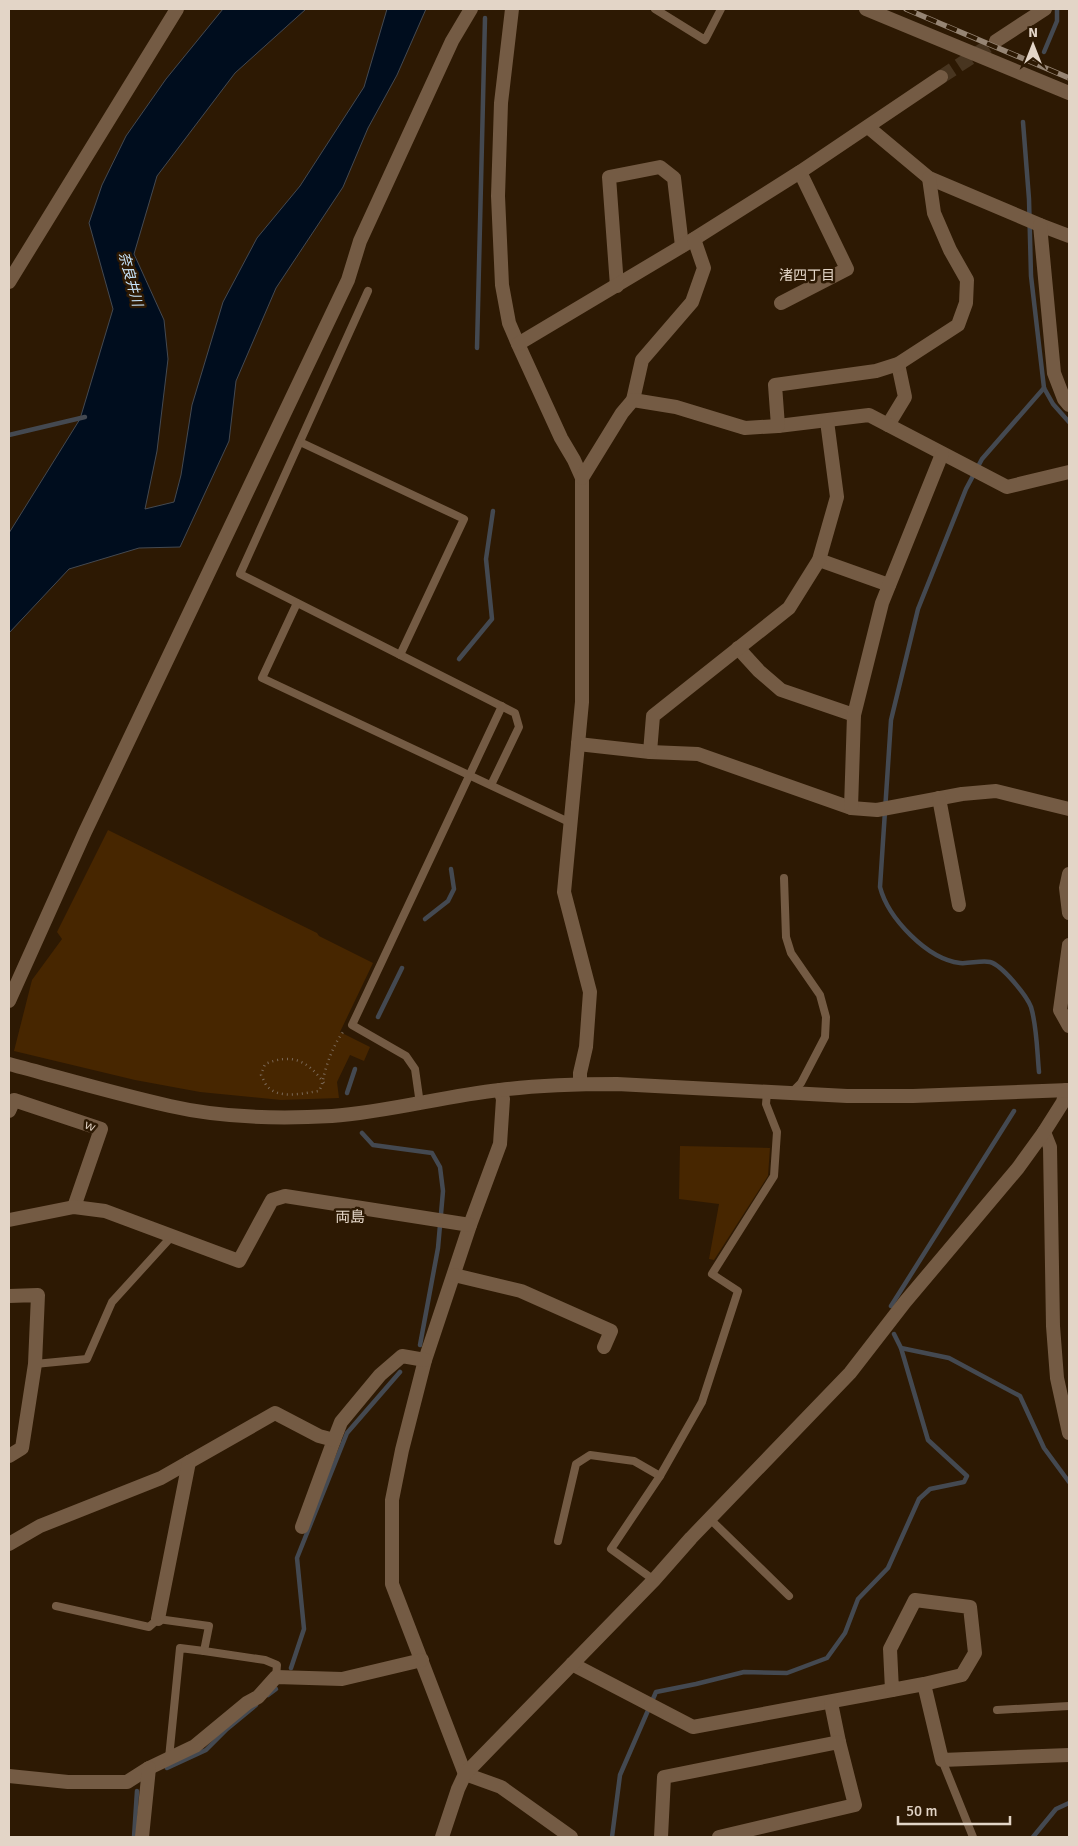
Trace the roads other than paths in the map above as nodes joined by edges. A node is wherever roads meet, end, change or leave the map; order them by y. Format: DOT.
graph roads {
  1 [pos="177,9"];
  2 [pos="471,9"];
  3 [pos="512,9"];
  4 [pos="655,9"];
  5 [pos="721,9"];
  6 [pos="866,9"];
  7 [pos="1045,9"];
  8 [pos="996,41"];
  9 [pos="942,77"];
  10 [pos="1069,93"];
  11 [pos="868,127"];
  12 [pos="800,172"];
  13 [pos="929,178"];
  14 [pos="1040,226"];
  15 [pos="1069,236"];
  16 [pos="688,243"];
  17 [pos="9,282"];
  18 [pos="617,286"];
  19 [pos="368,291"];
  20 [pos="781,303"];
  21 [pos="518,344"];
  22 [pos="898,364"];
  23 [pos="633,400"];
  24 [pos="1069,405"];
  25 [pos="827,421"];
  26 [pos="888,425"];
  27 [pos="778,426"];
  28 [pos="300,442"];
  29 [pos="942,454"];
  30 [pos="1069,472"];
  31 [pos="582,478"];
  32 [pos="819,560"];
  33 [pos="888,585"];
  34 [pos="297,603"];
  35 [pos="738,648"];
  36 [pos="400,655"];
  37 [pos="502,706"];
  38 [pos="854,715"];
  39 [pos="578,744"];
  40 [pos="650,752"];
  41 [pos="469,775"];
  42 [pos="491,785"];
  43 [pos="939,798"];
  44 [pos="851,808"];
  45 [pos="1069,809"];
  46 [pos="571,823"];
  47 [pos="1069,874"];
  48 [pos="784,878"];
  49 [pos="959,905"];
  50 [pos="1069,913"];
  51 [pos="1069,945"];
  52 [pos="9,1001"];
  53 [pos="1069,1026"];
  54 [pos="9,1064"];
  55 [pos="580,1084"];
  56 [pos="500,1090"];
  57 [pos="1067,1090"];
  58 [pos="767,1092"];
  59 [pos="790,1093"];
  60 [pos="420,1104"];
  61 [pos="9,1111"];
  62 [pos="1044,1132"];
  63 [pos="74,1207"];
  64 [pos="9,1220"];
  65 [pos="470,1225"];
  66 [pos="172,1236"];
  67 [pos="454,1275"];
  68 [pos="9,1296"];
  69 [pos="604,1347"];
  70 [pos="425,1360"];
  71 [pos="35,1364"];
  72 [pos="1069,1433"];
  73 [pos="334,1440"];
  74 [pos="9,1456"];
  75 [pos="189,1462"];
  76 [pos="660,1476"];
  77 [pos="710,1519"];
  78 [pos="302,1527"];
  79 [pos="558,1541"];
  80 [pos="9,1544"];
  81 [pos="654,1580"];
  82 [pos="789,1596"];
  83 [pos="56,1606"];
  84 [pos="158,1619"];
  85 [pos="204,1651"];
  86 [pos="422,1660"];
  87 [pos="572,1664"];
  88 [pos="276,1678"];
  89 [pos="924,1684"];
  90 [pos="892,1690"];
  91 [pos="831,1702"];
  92 [pos="1069,1706"];
  93 [pos="997,1710"];
  94 [pos="839,1742"];
  95 [pos="1069,1755"];
  96 [pos="169,1758"];
  97 [pos="942,1760"];
  98 [pos="149,1768"];
  99 [pos="465,1774"];
  100 [pos="9,1776"];
  101 [pos="760,1833"];
  102 [pos="142,1837"];
  103 [pos="442,1837"];
  104 [pos="571,1837"];
  105 [pos="661,1837"];
  106 [pos="719,1837"];
  107 [pos="973,1837"];
  1 -- 17 [label="street"];
  2 -- 52 [label="street"];
  3 -- 21 [label="street"];
  4 -- 5 [label="lane"];
  6 -- 10 [label="street"];
  7 -- 8 [label="street"];
  9 -- 11 [label="street"];
  11 -- 12 [label="street"];
  11 -- 13 [label="street"];
  12 -- 16 [label="street"];
  12 -- 20 [label="street"];
  13 -- 14 [label="street"];
  13 -- 22 [label="street"];
  14 -- 15 [label="street"];
  14 -- 24 [label="street"];
  16 -- 18 [label="street"];
  16 -- 18 [label="street"];
  16 -- 23 [label="street"];
  18 -- 21 [label="street"];
  19 -- 28 [label="lane"];
  21 -- 31 [label="street"];
  22 -- 26 [label="street"];
  22 -- 27 [label="street"];
  23 -- 27 [label="street"];
  23 -- 31 [label="street"];
  25 -- 26 [label="street"];
  25 -- 27 [label="street"];
  25 -- 32 [label="street"];
  26 -- 29 [label="street"];
  28 -- 34 [label="lane"];
  28 -- 36 [label="lane"];
  29 -- 30 [label="street"];
  29 -- 33 [label="street"];
  31 -- 39 [label="street"];
  32 -- 33 [label="street"];
  32 -- 35 [label="street"];
  33 -- 38 [label="street"];
  34 -- 36 [label="lane"];
  34 -- 41 [label="lane"];
  35 -- 38 [label="street"];
  35 -- 40 [label="street"];
  36 -- 37 [label="lane"];
  37 -- 41 [label="lane"];
  37 -- 42 [label="lane"];
  38 -- 44 [label="street"];
  39 -- 40 [label="street"];
  39 -- 46 [label="street"];
  40 -- 44 [label="street"];
  41 -- 42 [label="lane"];
  41 -- 60 [label="lane"];
  42 -- 46 [label="lane"];
  43 -- 44 [label="street"];
  43 -- 45 [label="street"];
  43 -- 49 [label="street"];
  46 -- 55 [label="street"];
  47 -- 50 [label="street"];
  48 -- 59 [label="lane"];
  51 -- 53 [label="street"];
  54 -- 60 [label="street"];
  55 -- 56 [label="street"];
  55 -- 58 [label="street"];
  56 -- 60 [label="street"];
  56 -- 65 [label="street"];
  57 -- 59 [label="street"];
  57 -- 62 [label="street"];
  58 -- 59 [label="street"];
  58 -- 76 [label="lane"];
  61 -- 63 [label="street, ｗ"];
  62 -- 72 [label="street"];
  62 -- 77 [label="street"];
  63 -- 64 [label="street"];
  63 -- 66 [label="street"];
  65 -- 66 [label="street"];
  65 -- 67 [label="street"];
  66 -- 71 [label="lane"];
  67 -- 69 [label="street"];
  67 -- 70 [label="street"];
  68 -- 71 [label="street"];
  70 -- 73 [label="street"];
  70 -- 86 [label="street"];
  71 -- 74 [label="street"];
  73 -- 75 [label="street"];
  73 -- 78 [label="street"];
  75 -- 80 [label="street"];
  75 -- 84 [label="street"];
  76 -- 79 [label="lane"];
  76 -- 81 [label="lane"];
  77 -- 81 [label="street"];
  77 -- 82 [label="lane"];
  81 -- 87 [label="street"];
  83 -- 84 [label="lane"];
  84 -- 85 [label="lane"];
  85 -- 88 [label="lane"];
  85 -- 96 [label="lane"];
  86 -- 88 [label="street"];
  86 -- 99 [label="street"];
  87 -- 91 [label="street"];
  87 -- 99 [label="street"];
  88 -- 96 [label="street"];
  89 -- 90 [label="street"];
  89 -- 90 [label="street"];
  89 -- 97 [label="street"];
  90 -- 91 [label="street"];
  91 -- 94 [label="street"];
  92 -- 93 [label="lane"];
  94 -- 101 [label="street"];
  94 -- 105 [label="street"];
  95 -- 97 [label="street"];
  96 -- 98 [label="street"];
  97 -- 107 [label="lane"];
  98 -- 100 [label="street"];
  98 -- 102 [label="street"];
  99 -- 103 [label="street"];
  99 -- 104 [label="street"];
  101 -- 106 [label="street"];
}
